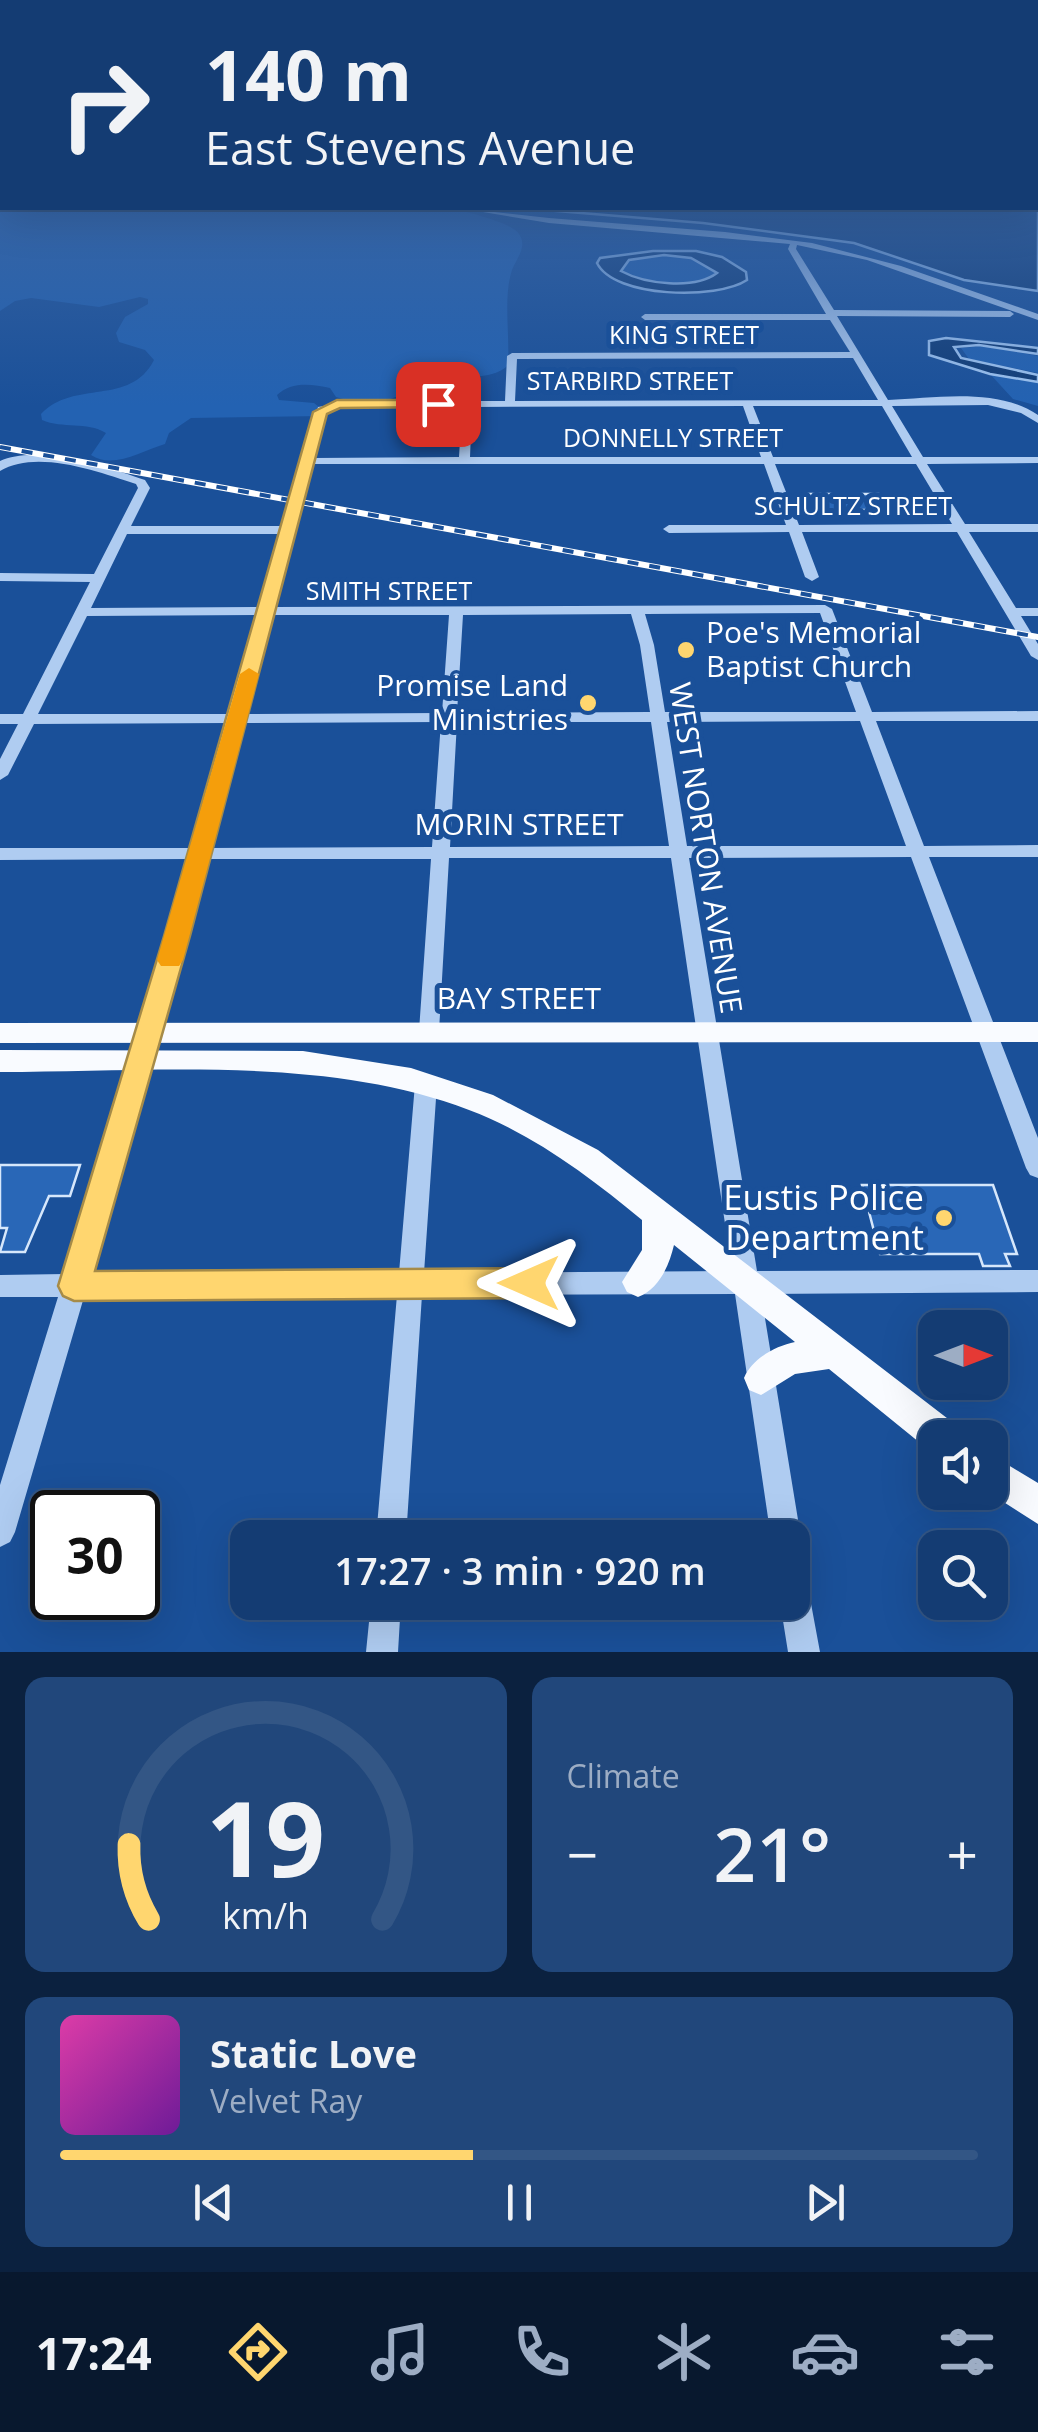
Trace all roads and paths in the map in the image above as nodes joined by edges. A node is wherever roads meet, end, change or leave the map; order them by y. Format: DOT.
graph roads {
  1 [pos="794,252"];
  2 [pos="842,252"];
  3 [pos="1026,314"];
  4 [pos="832,315"];
  5 [pos="645,318"];
  6 [pos="1038,318"];
  7 [pos="856,355"];
  8 [pos="885,403"];
  9 [pos="467,404"];
  10 [pos="510,404"];
  11 [pos="747,404"];
  12 [pos="1036,418"];
  13 [pos="767,460"];
  14 [pos="919,460"];
  15 [pos="1038,460"];
  16 [pos="309,461"];
  17 [pos="464,461"];
  18 [pos="0,468"];
  19 [pos="960,528"];
  20 [pos="1038,528"];
  21 [pos="669,529"];
  22 [pos="794,529"];
  23 [pos="123,530"];
  24 [pos="289,530"];
  25 [pos="0,577"];
  26 [pos="812,577"];
  27 [pos="98,578"];
  28 [pos="80,612"];
  29 [pos="638,612"];
  30 [pos="1011,612"];
  31 [pos="1038,612"];
  32 [pos="267,613"];
  33 [pos="456,613"];
  34 [pos="1038,656"];
  35 [pos="865,716"];
  36 [pos="1038,716"];
  37 [pos="656,717"];
  38 [pos="237,718"];
  39 [pos="449,718"];
  40 [pos="0,719"];
  41 [pos="29,719"];
  42 [pos="0,775"];
  43 [pos="676,851"];
  44 [pos="914,851"];
  45 [pos="1038,851"];
  46 [pos="440,852"];
  47 [pos="199,853"];
  48 [pos="0,854"];
  49 [pos="429,1031"];
  50 [pos="150,1032"];
  51 [pos="985,1032"];
  52 [pos="1038,1032"];
  53 [pos="0,1033"];
  54 [pos="706,1033"];
  55 [pos="142,1060"];
  56 [pos="0,1061"];
  57 [pos="426,1084"];
  58 [pos="1038,1168"];
  59 [pos="657,1212"];
  60 [pos="746,1281"];
  61 [pos="1038,1281"];
  62 [pos="638,1282"];
  63 [pos="411,1284"];
  64 [pos="0,1286"];
  65 [pos="74,1286"];
  66 [pos="835,1352"];
  67 [pos="761,1378"];
  68 [pos="920,1420"];
  69 [pos="1008,1484"];
  70 [pos="1038,1505"];
  71 [pos="392,1520"];
  72 [pos="783,1520"];
  73 [pos="0,1532"];
  74 [pos="385,1620"];
  75 [pos="799,1620"];
  76 [pos="382,1652"];
  77 [pos="804,1652"];
  1 -- 4 [label="street"];
  2 -- 3 [label="street"];
  3 -- 4 [label="street"];
  3 -- 6 [label="street"];
  4 -- 5 [label="street"];
  4 -- 7 [label="street"];
  7 -- 8 [label="street"];
  7 -- 10 [label="street, KING STREET"];
  8 -- 11 [label="street, STARBIRD STREET"];
  8 -- 12 [label="street, STARBIRD STREET"];
  8 -- 14 [label="street"];
  9 -- 10 [label="street, STARBIRD STREET"];
  9 -- 16 [label="street, STARBIRD STREET"];
  9 -- 17 [label="street"];
  10 -- 11 [label="street, STARBIRD STREET"];
  11 -- 13 [label="street"];
  13 -- 14 [label="street, DONNELLY STREET"];
  13 -- 17 [label="street, DONNELLY STREET"];
  13 -- 22 [label="street"];
  14 -- 15 [label="street, DONNELLY STREET"];
  14 -- 19 [label="street"];
  16 -- 17 [label="street, DONNELLY STREET"];
  16 -- 24 [label="street"];
  18 -- 23 [label="street"];
  19 -- 20 [label="street, SCHULTZ STREET"];
  19 -- 22 [label="street, SCHULTZ STREET"];
  19 -- 30 [label="street"];
  21 -- 22 [label="street, SCHULTZ STREET"];
  22 -- 26 [label="street"];
  23 -- 24 [label="street"];
  23 -- 27 [label="street"];
  24 -- 32 [label="street"];
  25 -- 27 [label="street"];
  27 -- 28 [label="street"];
  28 -- 32 [label="street, SMITH STREET"];
  28 -- 41 [label="street"];
  29 -- 33 [label="street, SMITH STREET"];
  29 -- 35 [label="street, SMITH STREET"];
  29 -- 37 [label="street, WEST NORTON AVENUE"];
  30 -- 31 [label="street"];
  30 -- 34 [label="street"];
  32 -- 33 [label="street, SMITH STREET"];
  32 -- 38 [label="street"];
  33 -- 39 [label="street"];
  35 -- 36 [label="street"];
  35 -- 37 [label="street"];
  35 -- 44 [label="street"];
  37 -- 39 [label="street"];
  37 -- 43 [label="street, WEST NORTON AVENUE"];
  38 -- 39 [label="street"];
  38 -- 41 [label="street"];
  38 -- 47 [label="street"];
  39 -- 46 [label="street"];
  40 -- 41 [label="street"];
  41 -- 42 [label="street"];
  43 -- 44 [label="street, MORIN STREET"];
  43 -- 46 [label="street, MORIN STREET"];
  43 -- 54 [label="street, WEST NORTON AVENUE"];
  44 -- 45 [label="street, MORIN STREET"];
  44 -- 51 [label="street"];
  46 -- 47 [label="street, MORIN STREET"];
  46 -- 49 [label="street"];
  47 -- 48 [label="street, MORIN STREET"];
  47 -- 50 [label="street"];
  49 -- 50 [label="main road, BAY STREET"];
  49 -- 54 [label="main road, BAY STREET"];
  50 -- 53 [label="main road, BAY STREET"];
  50 -- 55 [label="street"];
  51 -- 52 [label="main road, BAY STREET"];
  51 -- 54 [label="main road, BAY STREET"];
  51 -- 58 [label="street"];
  54 -- 60 [label="street, WEST NORTON AVENUE"];
  55 -- 56 [label="main road"];
  55 -- 57 [label="main road"];
  55 -- 65 [label="street"];
  57 -- 59 [label="main road"];
  57 -- 63 [label="street"];
  59 -- 60 [label="main road"];
  59 -- 62 [label="main road"];
  60 -- 61 [label="street"];
  60 -- 62 [label="street"];
  60 -- 66 [label="main road"];
  60 -- 67 [label="street, WEST NORTON AVENUE"];
  62 -- 63 [label="street"];
  63 -- 65 [label="street"];
  63 -- 71 [label="street"];
  64 -- 65 [label="street"];
  65 -- 73 [label="street"];
  66 -- 67 [label="main road"];
  66 -- 68 [label="main road"];
  67 -- 72 [label="street, WEST NORTON AVENUE"];
  69 -- 70 [label="main road"];
  74 -- 76 [label="street"];
  75 -- 77 [label="street"];
}
